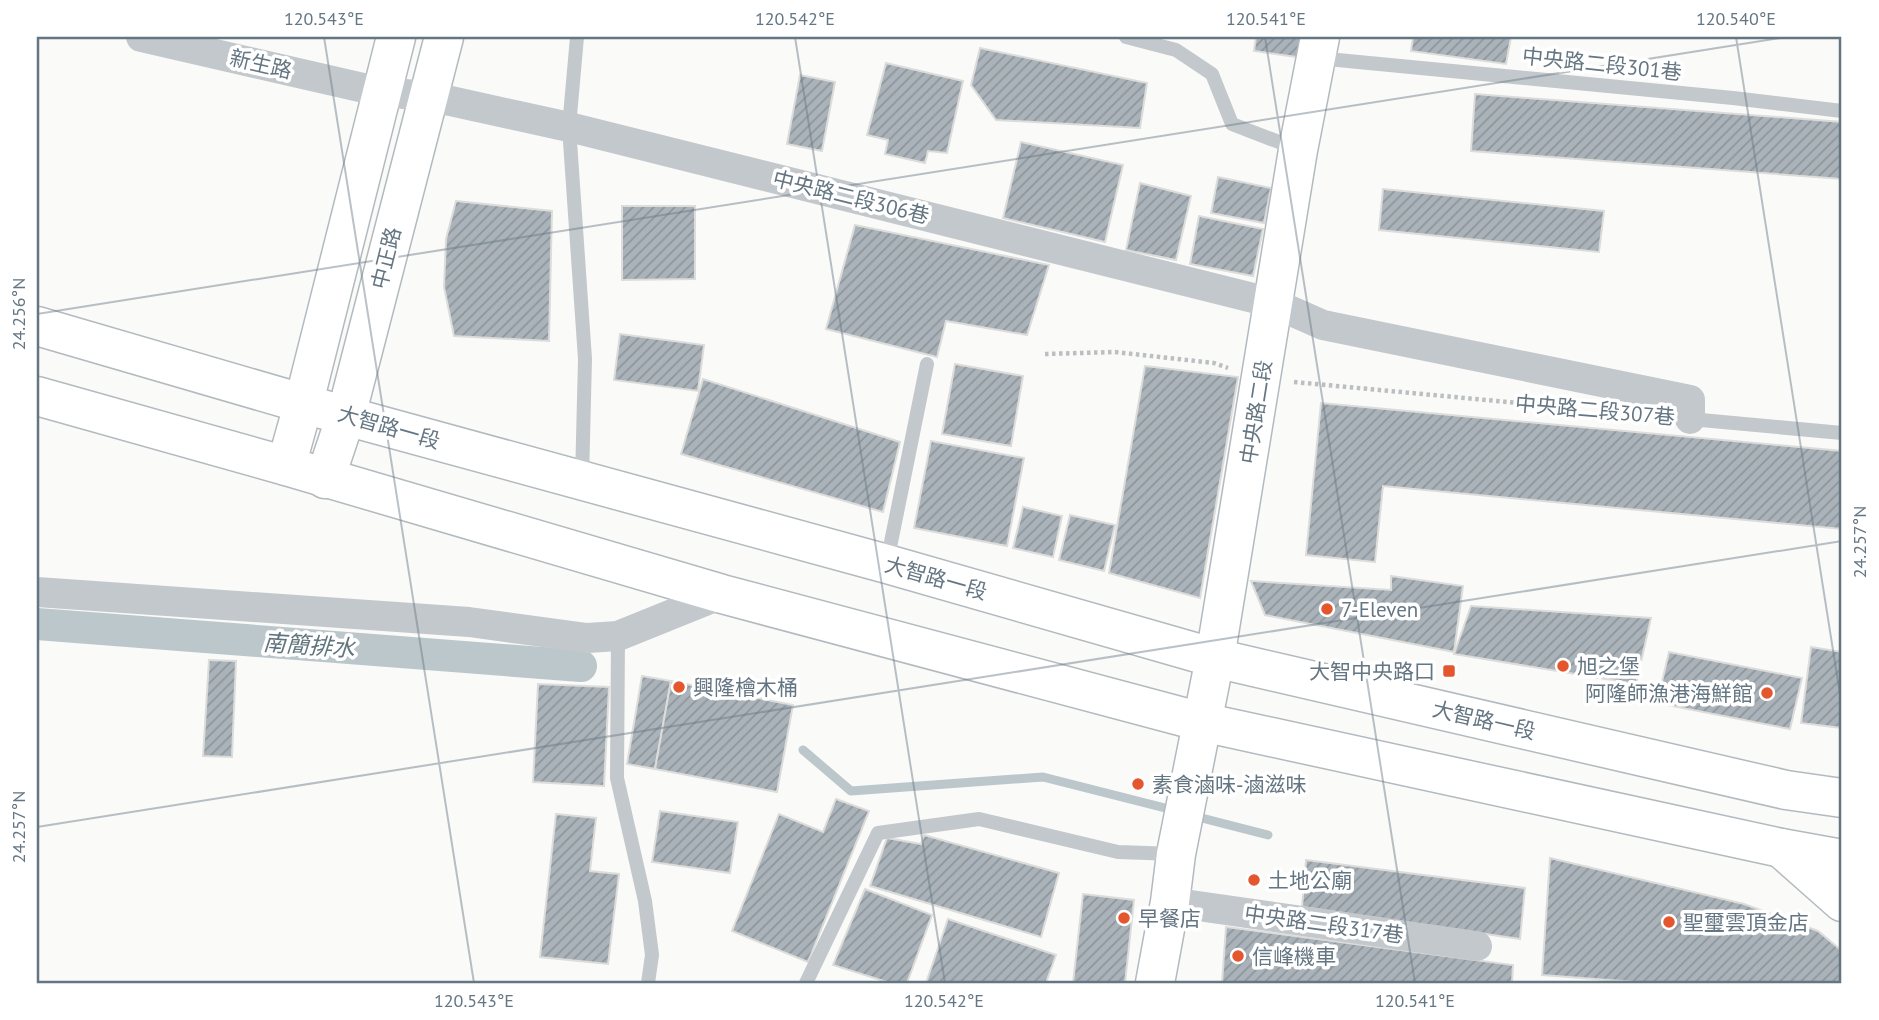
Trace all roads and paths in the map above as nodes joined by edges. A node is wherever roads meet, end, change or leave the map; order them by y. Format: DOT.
graph roads {
  1 [pos="141,37"];
  2 [pos="396,37"];
  3 [pos="444,37"];
  4 [pos="577,37"];
  5 [pos="1126,37"];
  6 [pos="1318,47"];
  7 [pos="381,92"];
  8 [pos="428,96"];
  9 [pos="1842,111"];
  10 [pos="569,127"];
  11 [pos="1298,149"];
  12 [pos="1273,303"];
  13 [pos="37,326"];
  14 [pos="1045,354"];
  15 [pos="927,364"];
  16 [pos="1261,379"];
  17 [pos="37,396"];
  18 [pos="304,402"];
  19 [pos="1566,408"];
  20 [pos="346,416"];
  21 [pos="1690,419"];
  22 [pos="1842,433"];
  23 [pos="286,466"];
  24 [pos="325,479"];
  25 [pos="582,480"];
  26 [pos="887,564"];
  27 [pos="37,592"];
  28 [pos="722,594"];
  29 [pos="618,636"];
  30 [pos="1215,658"];
  31 [pos="1202,722"];
  32 [pos="1842,780"];
  33 [pos="1786,790"];
  34 [pos="1842,798"];
  35 [pos="1781,848"];
  36 [pos="1176,854"];
  37 [pos="1842,859"];
  38 [pos="1170,902"];
  39 [pos="1842,902"];
  40 [pos="1477,946"];
  41 [pos="648,983"];
  42 [pos="806,983"];
  43 [pos="1155,983"];
  1 -- 7 [label="street, 新生路"];
  2 -- 7 [label="street"];
  3 -- 8 [label="street, 中正路"];
  4 -- 10 [label="lane"];
  5 -- 11 [label="lane"];
  6 -- 9 [label="lane, 中央路二段301巷"];
  6 -- 11 [label="street, 中央路二段"];
  7 -- 8 [label="street, 新生路"];
  7 -- 18 [label="street"];
  8 -- 10 [label="street, 中央路二段306巷"];
  8 -- 20 [label="street, 中正路"];
  10 -- 12 [label="street, 中央路二段306巷"];
  10 -- 25 [label="lane"];
  11 -- 12 [label="street, 中央路二段"];
  12 -- 16 [label="street, 中央路二段"];
  12 -- 21 [label="street, 中央路二段307巷"];
  13 -- 18 [label="street, 大智路一段"];
  14 -- 16 [label="path, 中央路二段307巷"];
  15 -- 26 [label="lane"];
  16 -- 19 [label="path, 中央路二段307巷"];
  16 -- 30 [label="street, 中央路二段"];
  17 -- 23 [label="street"];
  18 -- 20 [label="street, 大智路一段"];
  18 -- 23 [label="street"];
  20 -- 24 [label="street, 中正路"];
  20 -- 25 [label="street, 大智路一段"];
  21 -- 22 [label="lane"];
  23 -- 24 [label="street"];
  24 -- 28 [label="street"];
  25 -- 26 [label="street, 大智路一段"];
  26 -- 30 [label="street, 大智路一段"];
  27 -- 29 [label="street"];
  28 -- 29 [label="street"];
  28 -- 31 [label="street"];
  29 -- 41 [label="lane"];
  30 -- 31 [label="street, 中央路二段"];
  30 -- 33 [label="street, 大智路一段"];
  31 -- 35 [label="street"];
  31 -- 36 [label="street, 中央路二段"];
  32 -- 33 [label="street"];
  33 -- 34 [label="street, 大智路一段"];
  35 -- 37 [label="street"];
  35 -- 39 [label="street"];
  36 -- 38 [label="street"];
  36 -- 42 [label="lane"];
  38 -- 40 [label="street, 中央路二段317巷"];
  38 -- 43 [label="street"];
}
